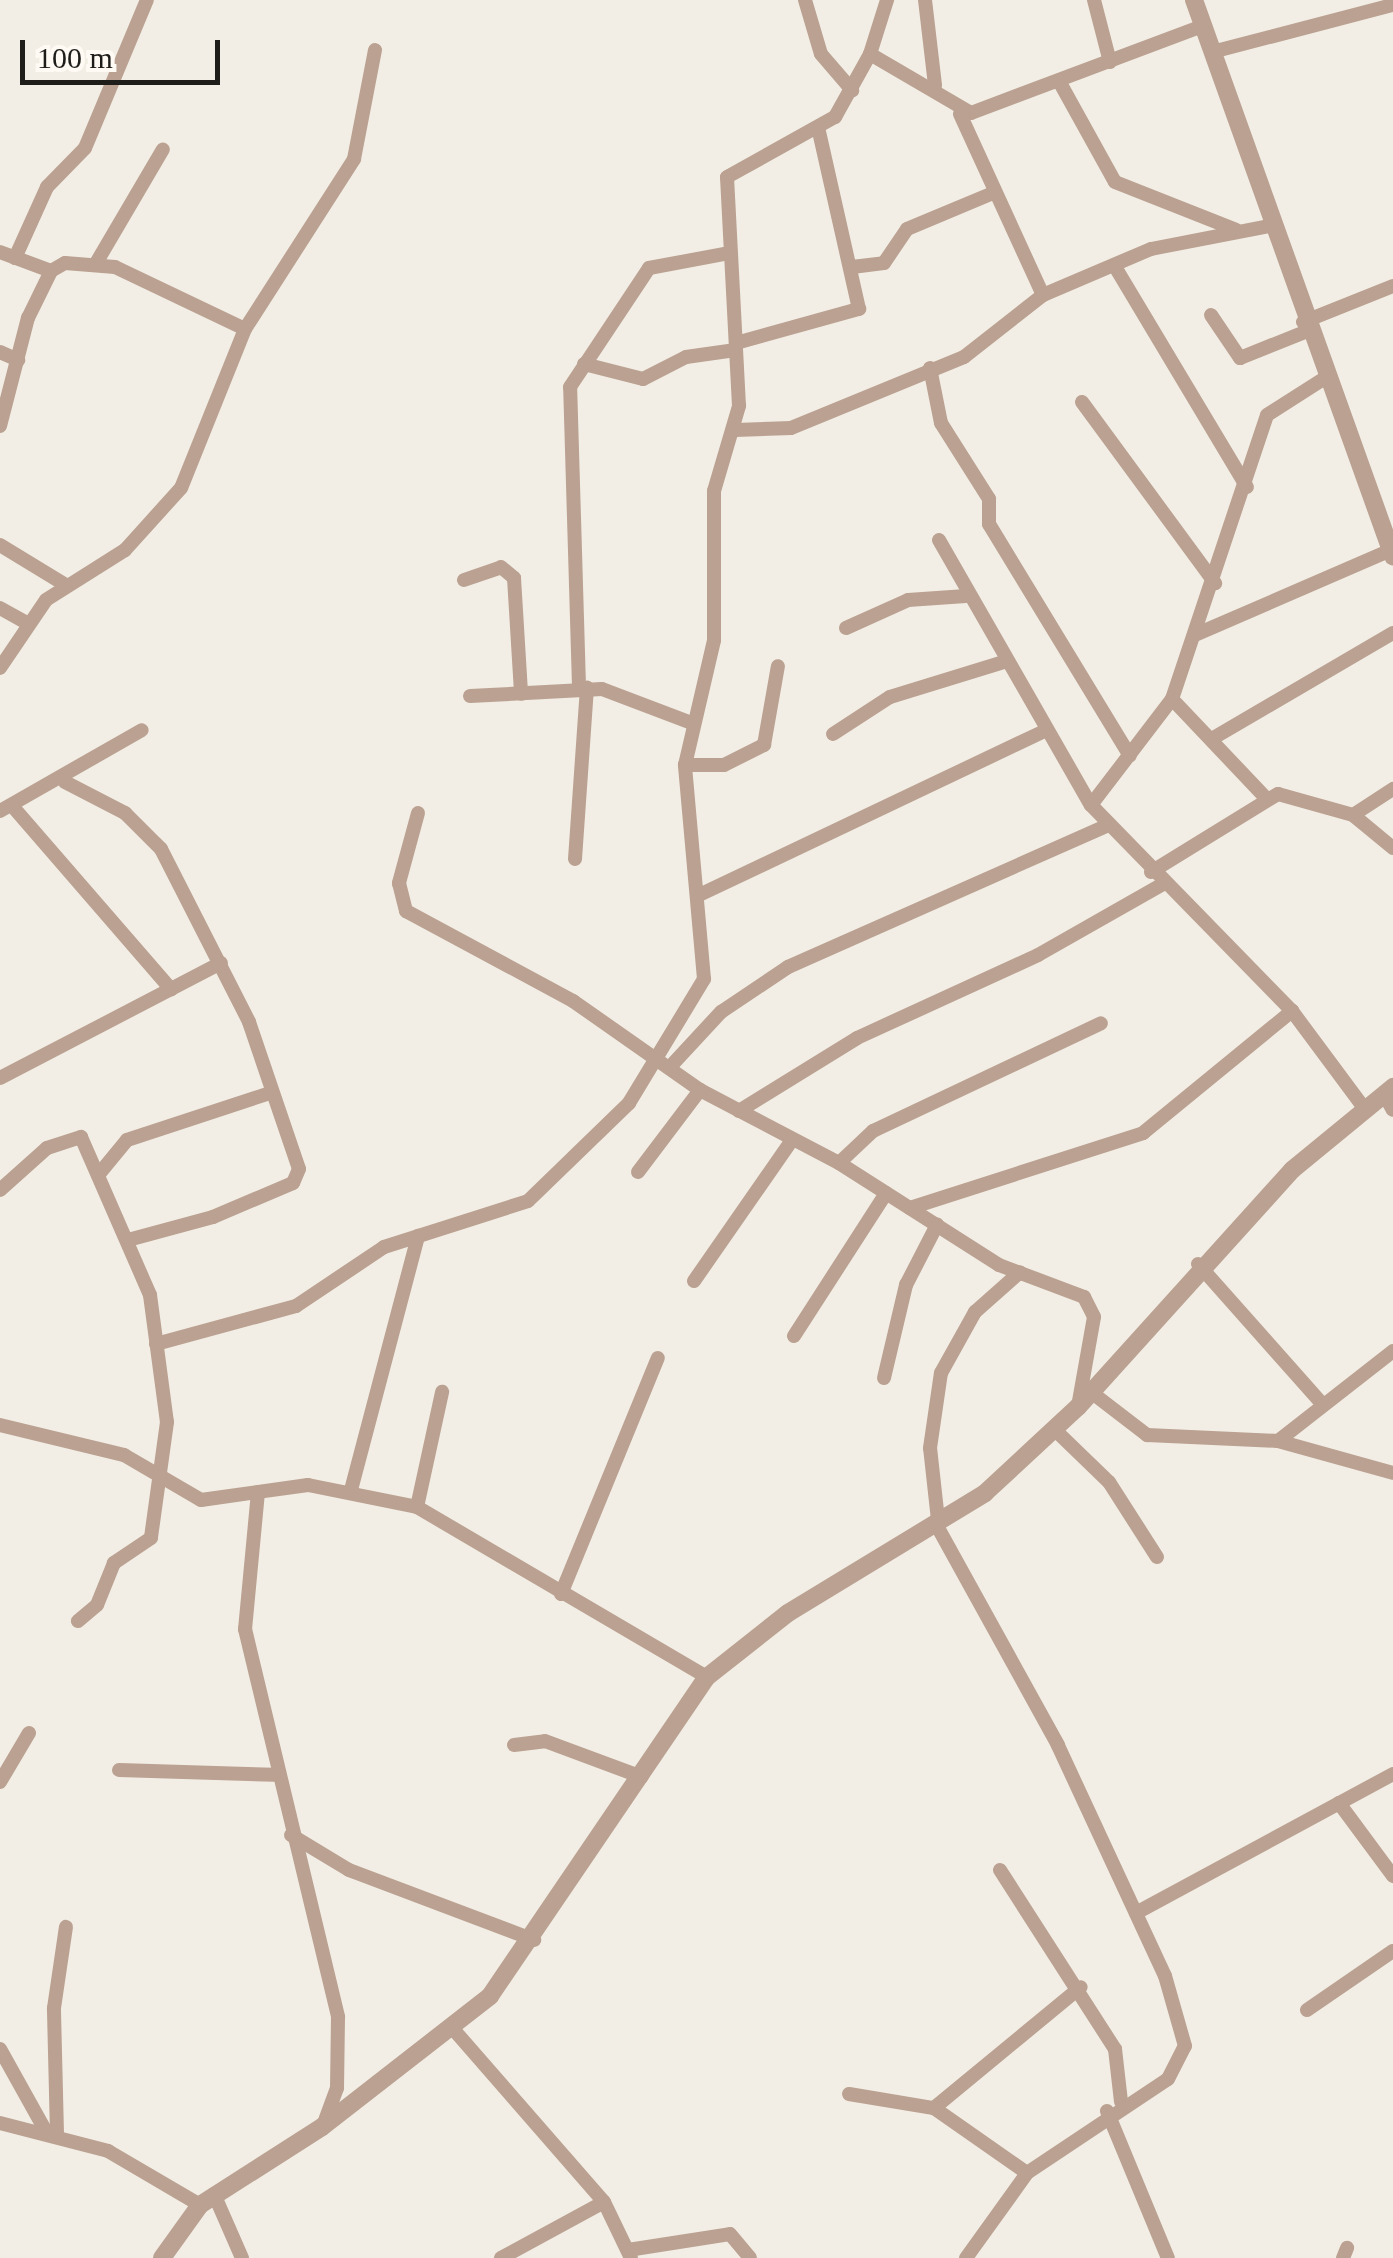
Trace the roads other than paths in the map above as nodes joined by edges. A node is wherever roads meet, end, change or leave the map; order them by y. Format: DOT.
graph roads {
  1 [pos="147,0"];
  2 [pos="805,0"];
  3 [pos="887,0"];
  4 [pos="924,0"];
  5 [pos="1094,0"];
  6 [pos="1194,0"];
  7 [pos="1393,6"];
  8 [pos="1203,26"];
  9 [pos="375,50"];
  10 [pos="1212,52"];
  11 [pos="870,54"];
  12 [pos="1110,62"];
  13 [pos="1059,82"];
  14 [pos="935,85"];
  15 [pos="852,90"];
  16 [pos="960,114"];
  17 [pos="819,132"];
  18 [pos="163,149"];
  19 [pos="993,193"];
  20 [pos="1269,226"];
  21 [pos="1237,230"];
  22 [pos="728,254"];
  23 [pos="7,255"];
  24 [pos="95,265"];
  25 [pos="852,267"];
  26 [pos="51,270"];
  27 [pos="1117,270"];
  28 [pos="1393,286"];
  29 [pos="1043,295"];
  30 [pos="1211,315"];
  31 [pos="1305,327"];
  32 [pos="245,328"];
  33 [pos="736,346"];
  34 [pos="0,352"];
  35 [pos="18,360"];
  36 [pos="584,364"];
  37 [pos="930,368"];
  38 [pos="1325,378"];
  39 [pos="1082,402"];
  40 [pos="0,426"];
  41 [pos="735,430"];
  42 [pos="1248,487"];
  43 [pos="939,540"];
  44 [pos="0,546"];
  45 [pos="1392,551"];
  46 [pos="464,580"];
  47 [pos="1215,583"];
  48 [pos="64,584"];
  49 [pos="966,596"];
  50 [pos="0,608"];
  51 [pos="27,623"];
  52 [pos="846,628"];
  53 [pos="1393,633"];
  54 [pos="1197,634"];
  55 [pos="1004,662"];
  56 [pos="778,666"];
  57 [pos="0,668"];
  58 [pos="583,687"];
  59 [pos="521,694"];
  60 [pos="470,696"];
  61 [pos="1172,699"];
  62 [pos="694,724"];
  63 [pos="142,730"];
  64 [pos="1043,732"];
  65 [pos="833,734"];
  66 [pos="1215,737"];
  67 [pos="1130,756"];
  68 [pos="685,765"];
  69 [pos="65,782"];
  70 [pos="1393,789"];
  71 [pos="1267,799"];
  72 [pos="1091,805"];
  73 [pos="7,810"];
  74 [pos="418,813"];
  75 [pos="1353,815"];
  76 [pos="1106,826"];
  77 [pos="1393,848"];
  78 [pos="576,859"];
  79 [pos="1151,872"];
  80 [pos="1164,883"];
  81 [pos="696,896"];
  82 [pos="221,963"];
  83 [pos="171,989"];
  84 [pos="1292,1011"];
  85 [pos="1101,1023"];
  86 [pos="656,1056"];
  87 [pos="670,1068"];
  88 [pos="0,1078"];
  89 [pos="700,1090"];
  90 [pos="270,1093"];
  91 [pos="1390,1097"];
  92 [pos="1364,1108"];
  93 [pos="739,1111"];
  94 [pos="792,1140"];
  95 [pos="839,1163"];
  96 [pos="638,1172"];
  97 [pos="99,1174"];
  98 [pos="0,1190"];
  99 [pos="886,1193"];
  100 [pos="910,1208"];
  101 [pos="938,1224"];
  102 [pos="418,1236"];
  103 [pos="128,1240"];
  104 [pos="1198,1264"];
  105 [pos="1020,1272"];
  106 [pos="694,1281"];
  107 [pos="794,1336"];
  108 [pos="156,1344"];
  109 [pos="1393,1351"];
  110 [pos="658,1358"];
  111 [pos="884,1378"];
  112 [pos="442,1392"];
  113 [pos="1091,1392"];
  114 [pos="1323,1405"];
  115 [pos="1078,1407"];
  116 [pos="0,1424"];
  117 [pos="1052,1428"];
  118 [pos="1278,1441"];
  119 [pos="1393,1473"];
  120 [pos="164,1477"];
  121 [pos="351,1490"];
  122 [pos="258,1492"];
  123 [pos="418,1507"];
  124 [pos="938,1528"];
  125 [pos="1157,1557"];
  126 [pos="561,1594"];
  127 [pos="78,1621"];
  128 [pos="707,1677"];
  129 [pos="30,1733"];
  130 [pos="514,1744"];
  131 [pos="119,1770"];
  132 [pos="1393,1774"];
  133 [pos="274,1775"];
  134 [pos="642,1777"];
  135 [pos="0,1782"];
  136 [pos="1338,1802"];
  137 [pos="291,1835"];
  138 [pos="1000,1870"];
  139 [pos="1393,1876"];
  140 [pos="1136,1913"];
  141 [pos="66,1927"];
  142 [pos="534,1940"];
  143 [pos="1393,1952"];
  144 [pos="1081,1988"];
  145 [pos="1307,2010"];
  146 [pos="454,2030"];
  147 [pos="0,2049"];
  148 [pos="849,2094"];
  149 [pos="1121,2102"];
  150 [pos="934,2108"];
  151 [pos="1108,2112"];
  152 [pos="0,2123"];
  153 [pos="322,2127"];
  154 [pos="51,2132"];
  155 [pos="1027,2173"];
  156 [pos="207,2200"];
  157 [pos="604,2202"];
  158 [pos="629,2254"];
  159 [pos="162,2258"];
  160 [pos="242,2258"];
  161 [pos="501,2258"];
  162 [pos="750,2258"];
  163 [pos="966,2258"];
  164 [pos="1168,2258"];
  1 -- 23 [label="street"];
  2 -- 15 [label="street"];
  3 -- 11 [label="street"];
  4 -- 14 [label="street"];
  5 -- 12 [label="street"];
  6 -- 8 [label="street"];
  7 -- 10 [label="street"];
  8 -- 10 [label="street"];
  8 -- 12 [label="street"];
  9 -- 32 [label="street"];
  10 -- 20 [label="street"];
  11 -- 14 [label="street"];
  11 -- 15 [label="street"];
  12 -- 13 [label="street"];
  13 -- 16 [label="street"];
  13 -- 21 [label="street"];
  14 -- 16 [label="street"];
  15 -- 17 [label="street"];
  16 -- 19 [label="street"];
  17 -- 22 [label="street"];
  17 -- 25 [label="street"];
  18 -- 24 [label="street"];
  19 -- 25 [label="street"];
  19 -- 29 [label="street"];
  20 -- 21 [label="street"];
  20 -- 31 [label="street"];
  21 -- 27 [label="street"];
  22 -- 33 [label="street"];
  22 -- 36 [label="street"];
  23 -- 26 [label="street"];
  24 -- 26 [label="street"];
  24 -- 32 [label="street"];
  25 -- 33 [label="street"];
  26 -- 35 [label="street"];
  27 -- 29 [label="street"];
  27 -- 42 [label="street"];
  28 -- 31 [label="street"];
  29 -- 37 [label="street"];
  30 -- 31 [label="street"];
  31 -- 38 [label="street"];
  32 -- 48 [label="street"];
  33 -- 36 [label="street"];
  33 -- 41 [label="street"];
  34 -- 35 [label="street"];
  35 -- 40 [label="street"];
  36 -- 58 [label="street"];
  37 -- 41 [label="street"];
  37 -- 67 [label="street"];
  38 -- 42 [label="street"];
  38 -- 45 [label="street"];
  39 -- 47 [label="street"];
  41 -- 62 [label="street"];
  42 -- 47 [label="street"];
  43 -- 49 [label="street"];
  44 -- 48 [label="street"];
  45 -- 54 [label="street"];
  46 -- 59 [label="street"];
  47 -- 54 [label="street"];
  48 -- 51 [label="street"];
  49 -- 52 [label="street"];
  49 -- 55 [label="street"];
  50 -- 51 [label="street"];
  51 -- 57 [label="street"];
  53 -- 66 [label="street"];
  54 -- 61 [label="street"];
  55 -- 64 [label="street"];
  55 -- 65 [label="street"];
  56 -- 68 [label="street"];
  58 -- 59 [label="street"];
  58 -- 62 [label="street"];
  58 -- 78 [label="street"];
  59 -- 60 [label="street"];
  61 -- 66 [label="street"];
  61 -- 67 [label="street"];
  62 -- 68 [label="street"];
  63 -- 69 [label="street"];
  64 -- 72 [label="street"];
  64 -- 81 [label="street"];
  66 -- 71 [label="street"];
  67 -- 72 [label="street"];
  68 -- 81 [label="street"];
  69 -- 73 [label="street"];
  69 -- 82 [label="street"];
  70 -- 75 [label="street"];
  71 -- 75 [label="street"];
  71 -- 79 [label="street"];
  72 -- 76 [label="street"];
  73 -- 83 [label="street"];
  74 -- 86 [label="street"];
  75 -- 77 [label="street"];
  76 -- 79 [label="street"];
  76 -- 87 [label="street"];
  79 -- 80 [label="street"];
  80 -- 84 [label="street"];
  80 -- 93 [label="street"];
  81 -- 86 [label="street"];
  82 -- 83 [label="street"];
  82 -- 90 [label="street"];
  83 -- 88 [label="street"];
  84 -- 92 [label="street"];
  84 -- 100 [label="street"];
  85 -- 95 [label="street"];
  86 -- 87 [label="street"];
  86 -- 102 [label="street"];
  87 -- 89 [label="street"];
  89 -- 93 [label="street"];
  89 -- 96 [label="street"];
  90 -- 97 [label="street"];
  90 -- 103 [label="street"];
  91 -- 92 [label="street"];
  92 -- 104 [label="street"];
  93 -- 94 [label="street"];
  94 -- 95 [label="street"];
  94 -- 106 [label="street"];
  95 -- 99 [label="street"];
  97 -- 98 [label="street"];
  97 -- 103 [label="street"];
  99 -- 100 [label="street"];
  99 -- 107 [label="street"];
  100 -- 101 [label="street"];
  101 -- 105 [label="street"];
  101 -- 111 [label="street"];
  102 -- 108 [label="street"];
  102 -- 121 [label="street"];
  103 -- 108 [label="street"];
  104 -- 113 [label="street"];
  104 -- 114 [label="street"];
  105 -- 115 [label="street"];
  105 -- 124 [label="street"];
  108 -- 120 [label="street"];
  109 -- 114 [label="street"];
  110 -- 126 [label="street"];
  112 -- 123 [label="street"];
  113 -- 115 [label="street"];
  113 -- 118 [label="street"];
  114 -- 118 [label="street"];
  115 -- 117 [label="street"];
  116 -- 120 [label="street"];
  117 -- 124 [label="street"];
  117 -- 125 [label="street"];
  118 -- 119 [label="street"];
  120 -- 122 [label="street"];
  120 -- 127 [label="street"];
  121 -- 122 [label="street"];
  121 -- 123 [label="street"];
  122 -- 133 [label="street"];
  123 -- 126 [label="street"];
  124 -- 128 [label="street"];
  124 -- 140 [label="street"];
  126 -- 128 [label="street"];
  128 -- 134 [label="street"];
  129 -- 135 [label="street"];
  130 -- 134 [label="street"];
  131 -- 133 [label="street"];
  132 -- 136 [label="street"];
  133 -- 137 [label="street"];
  134 -- 142 [label="street"];
  136 -- 139 [label="street"];
  136 -- 140 [label="street"];
  137 -- 142 [label="street"];
  137 -- 153 [label="street"];
  138 -- 144 [label="street"];
  140 -- 149 [label="street"];
  141 -- 154 [label="street"];
  142 -- 146 [label="street"];
  143 -- 145 [label="street"];
  144 -- 149 [label="street"];
  144 -- 150 [label="street"];
  146 -- 153 [label="street"];
  146 -- 157 [label="street"];
  147 -- 154 [label="street"];
  148 -- 150 [label="street"];
  149 -- 151 [label="street"];
  150 -- 155 [label="street"];
  151 -- 155 [label="street"];
  151 -- 164 [label="street"];
  152 -- 154 [label="street"];
  153 -- 156 [label="street"];
  154 -- 156 [label="street"];
  155 -- 163 [label="street"];
  156 -- 159 [label="street"];
  156 -- 160 [label="street"];
  157 -- 158 [label="street"];
  157 -- 161 [label="street"];
  158 -- 162 [label="street"];
}
